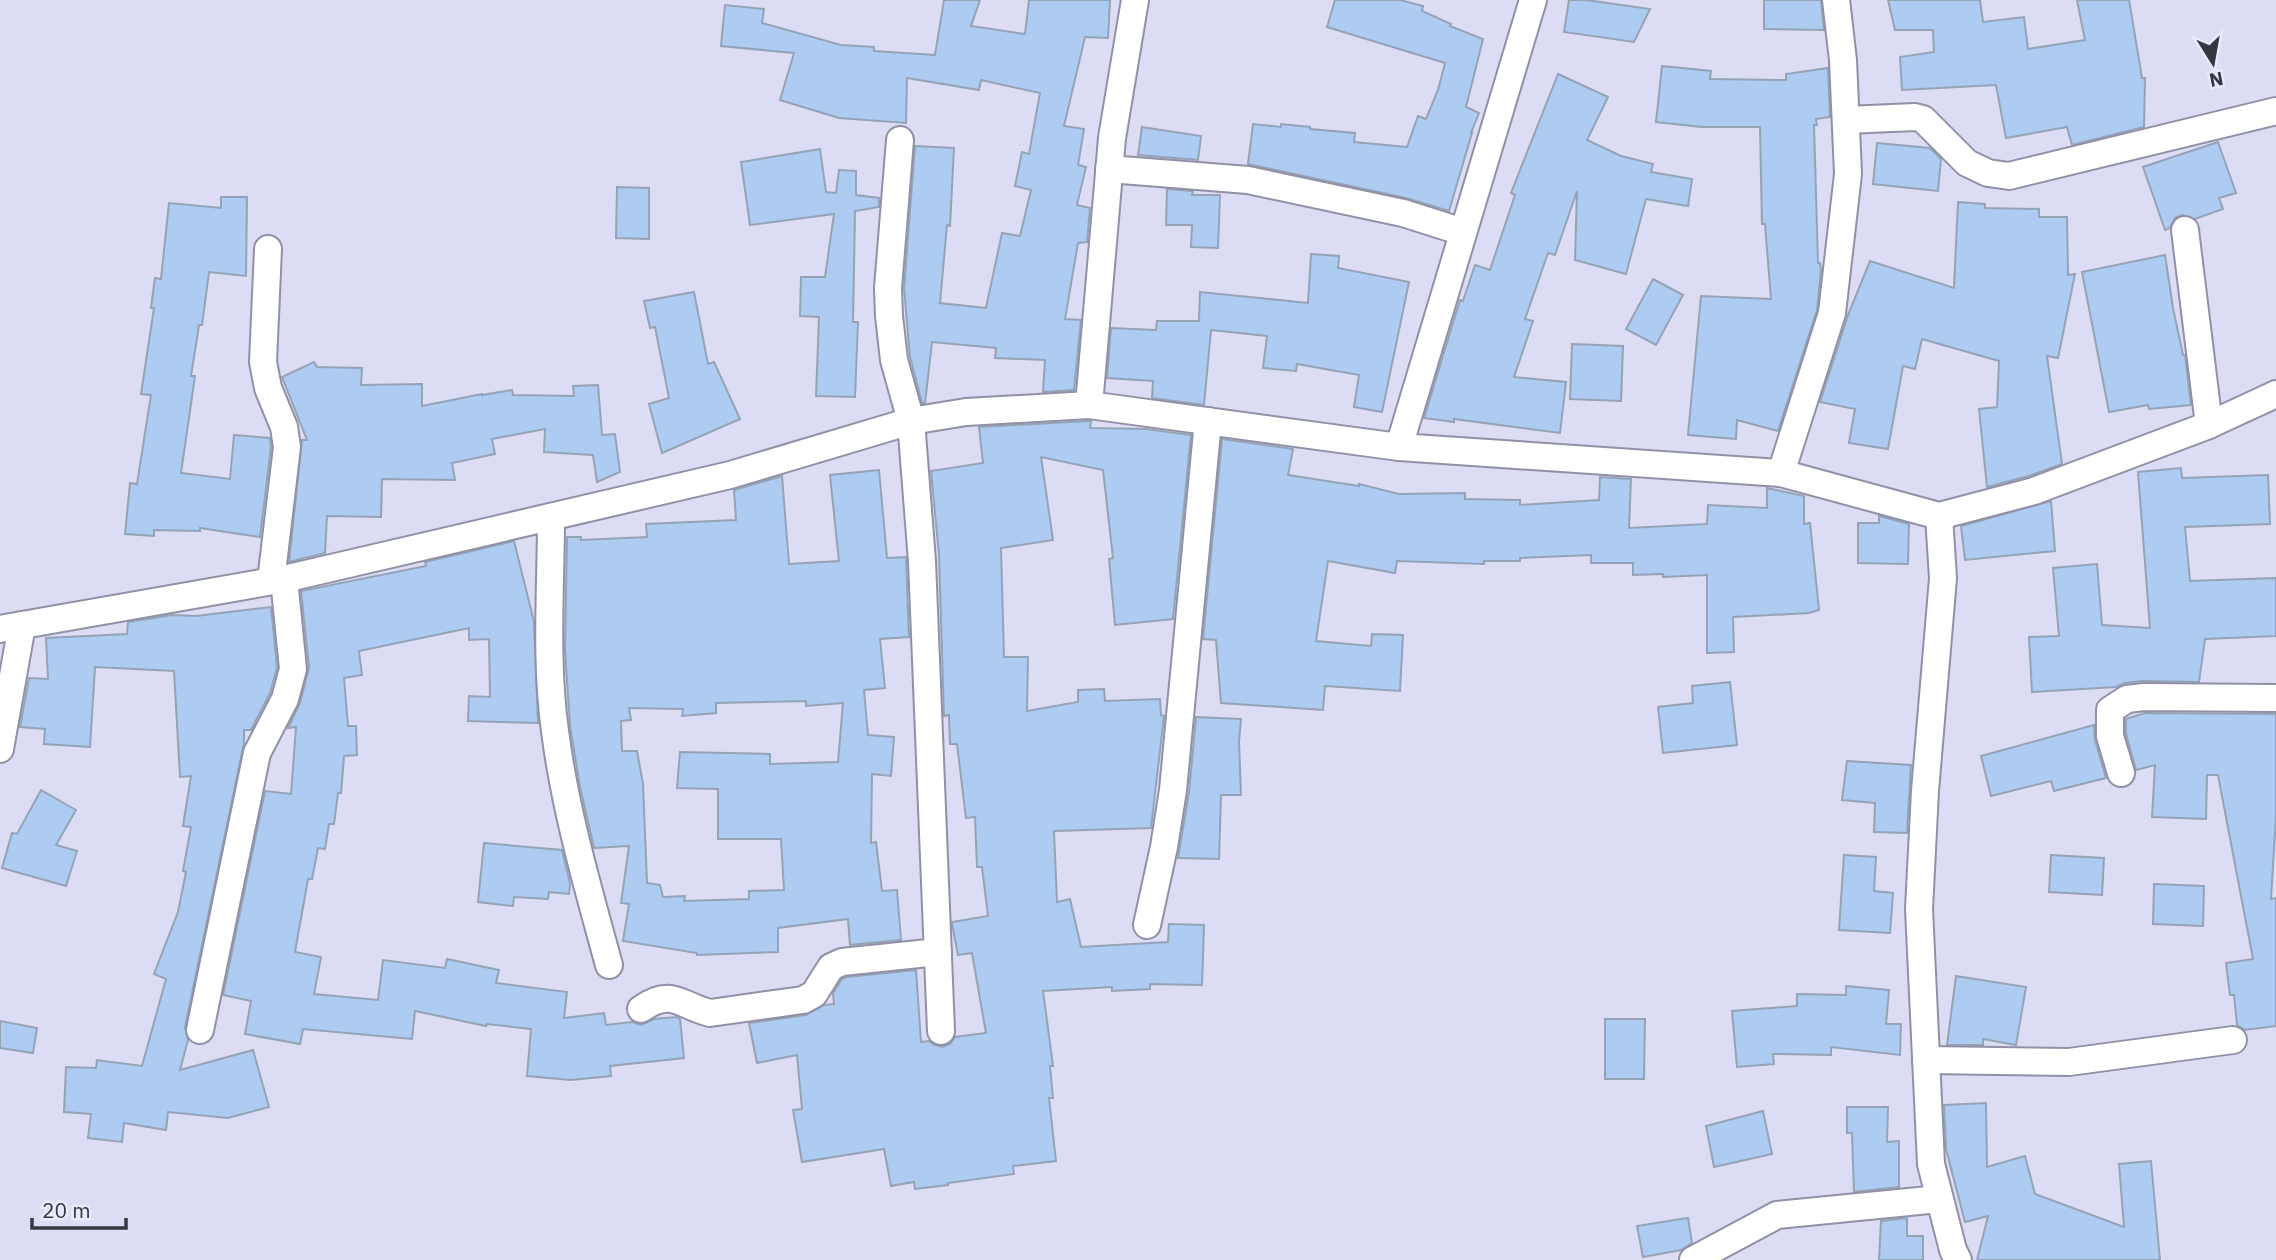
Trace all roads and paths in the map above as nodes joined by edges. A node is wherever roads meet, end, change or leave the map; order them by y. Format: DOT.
graph roads {
  1 [pos="1135,0"];
  2 [pos="1533,0"];
  3 [pos="1836,0"];
  4 [pos="2276,111"];
  5 [pos="1846,120"];
  6 [pos="900,140"];
  7 [pos="1109,169"];
  8 [pos="2185,230"];
  9 [pos="1464,232"];
  10 [pos="268,249"];
  11 [pos="2276,394"];
  12 [pos="1089,405"];
  13 [pos="911,421"];
  14 [pos="1208,421"];
  15 [pos="2209,425"];
  16 [pos="1399,447"];
  17 [pos="1781,473"];
  18 [pos="1939,516"];
  19 [pos="551,517"];
  20 [pos="277,580"];
  21 [pos="11,627"];
  22 [pos="2276,698"];
  23 [pos="0,749"];
  24 [pos="2121,773"];
  25 [pos="1147,925"];
  26 [pos="939,952"];
  27 [pos="609,965"];
  28 [pos="641,1009"];
  29 [pos="200,1030"];
  30 [pos="941,1031"];
  31 [pos="2233,1041"];
  32 [pos="1926,1060"];
  33 [pos="1939,1199"];
  34 [pos="1693,1260"];
  35 [pos="1958,1260"];
  1 -- 7 [label="street"];
  2 -- 9 [label="street"];
  3 -- 5 [label="street"];
  4 -- 5 [label="street"];
  5 -- 17 [label="street"];
  6 -- 13 [label="street"];
  7 -- 9 [label="street"];
  7 -- 12 [label="street"];
  8 -- 15 [label="street"];
  9 -- 16 [label="street"];
  10 -- 20 [label="street"];
  11 -- 15 [label="street"];
  12 -- 13 [label="street"];
  12 -- 14 [label="street"];
  13 -- 19 [label="street"];
  13 -- 26 [label="street"];
  14 -- 16 [label="street"];
  14 -- 25 [label="street"];
  15 -- 18 [label="street"];
  16 -- 17 [label="street"];
  17 -- 18 [label="street"];
  18 -- 32 [label="street"];
  19 -- 20 [label="street"];
  19 -- 27 [label="street"];
  20 -- 21 [label="street"];
  20 -- 29 [label="street"];
  21 -- 23 [label="street"];
  22 -- 24 [label="street"];
  26 -- 28 [label="street"];
  26 -- 30 [label="street"];
  31 -- 32 [label="street"];
  32 -- 33 [label="street"];
  33 -- 34 [label="street"];
  33 -- 35 [label="street"];
}
